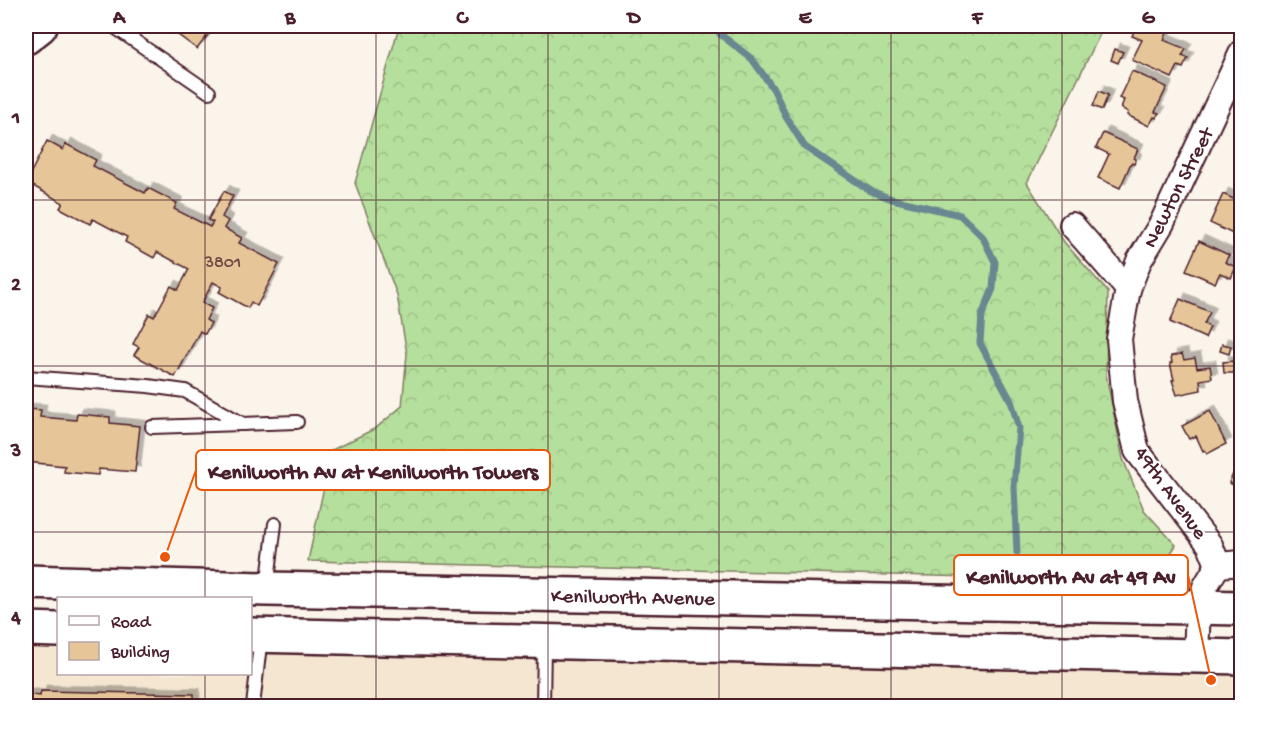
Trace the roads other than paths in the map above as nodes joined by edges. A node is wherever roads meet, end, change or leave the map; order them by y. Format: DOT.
graph roads {
  1 [pos="40,26"];
  2 [pos="113,26"];
  3 [pos="26,38"];
  4 [pos="1242,52"];
  5 [pos="208,92"];
  6 [pos="1072,225"];
  7 [pos="1128,289"];
  8 [pos="26,377"];
  9 [pos="297,422"];
  10 [pos="243,424"];
  11 [pos="152,428"];
  12 [pos="275,524"];
  13 [pos="1230,564"];
  14 [pos="26,582"];
  15 [pos="267,589"];
  16 [pos="611,596"];
  17 [pos="1198,608"];
  18 [pos="1242,608"];
  19 [pos="26,629"];
  20 [pos="57,630"];
  21 [pos="256,635"];
  22 [pos="544,643"];
  23 [pos="1196,656"];
  24 [pos="1242,657"];
  25 [pos="253,706"];
  26 [pos="543,706"];
  1 -- 3 [label="main road"];
  2 -- 5 [label="lane"];
  4 -- 7 [label="street, Newton Street"];
  6 -- 7 [label="street"];
  7 -- 13 [label="street, 49th Avenue"];
  8 -- 10 [label="lane"];
  9 -- 10 [label="lane"];
  10 -- 11 [label="lane"];
  12 -- 15 [label="lane"];
  13 -- 17 [label="street"];
  14 -- 15 [label="main road, Kenilworth Avenue"];
  15 -- 16 [label="main road, Kenilworth Avenue"];
  15 -- 21 [label="main road"];
  16 -- 17 [label="main road, Kenilworth Avenue"];
  16 -- 22 [label="main road"];
  17 -- 18 [label="main road, Kenilworth Avenue"];
  17 -- 23 [label="street"];
  19 -- 20 [label="main road"];
  21 -- 22 [label="main road"];
  21 -- 25 [label="lane"];
  22 -- 23 [label="main road"];
  22 -- 26 [label="lane"];
  23 -- 24 [label="main road"];
}
